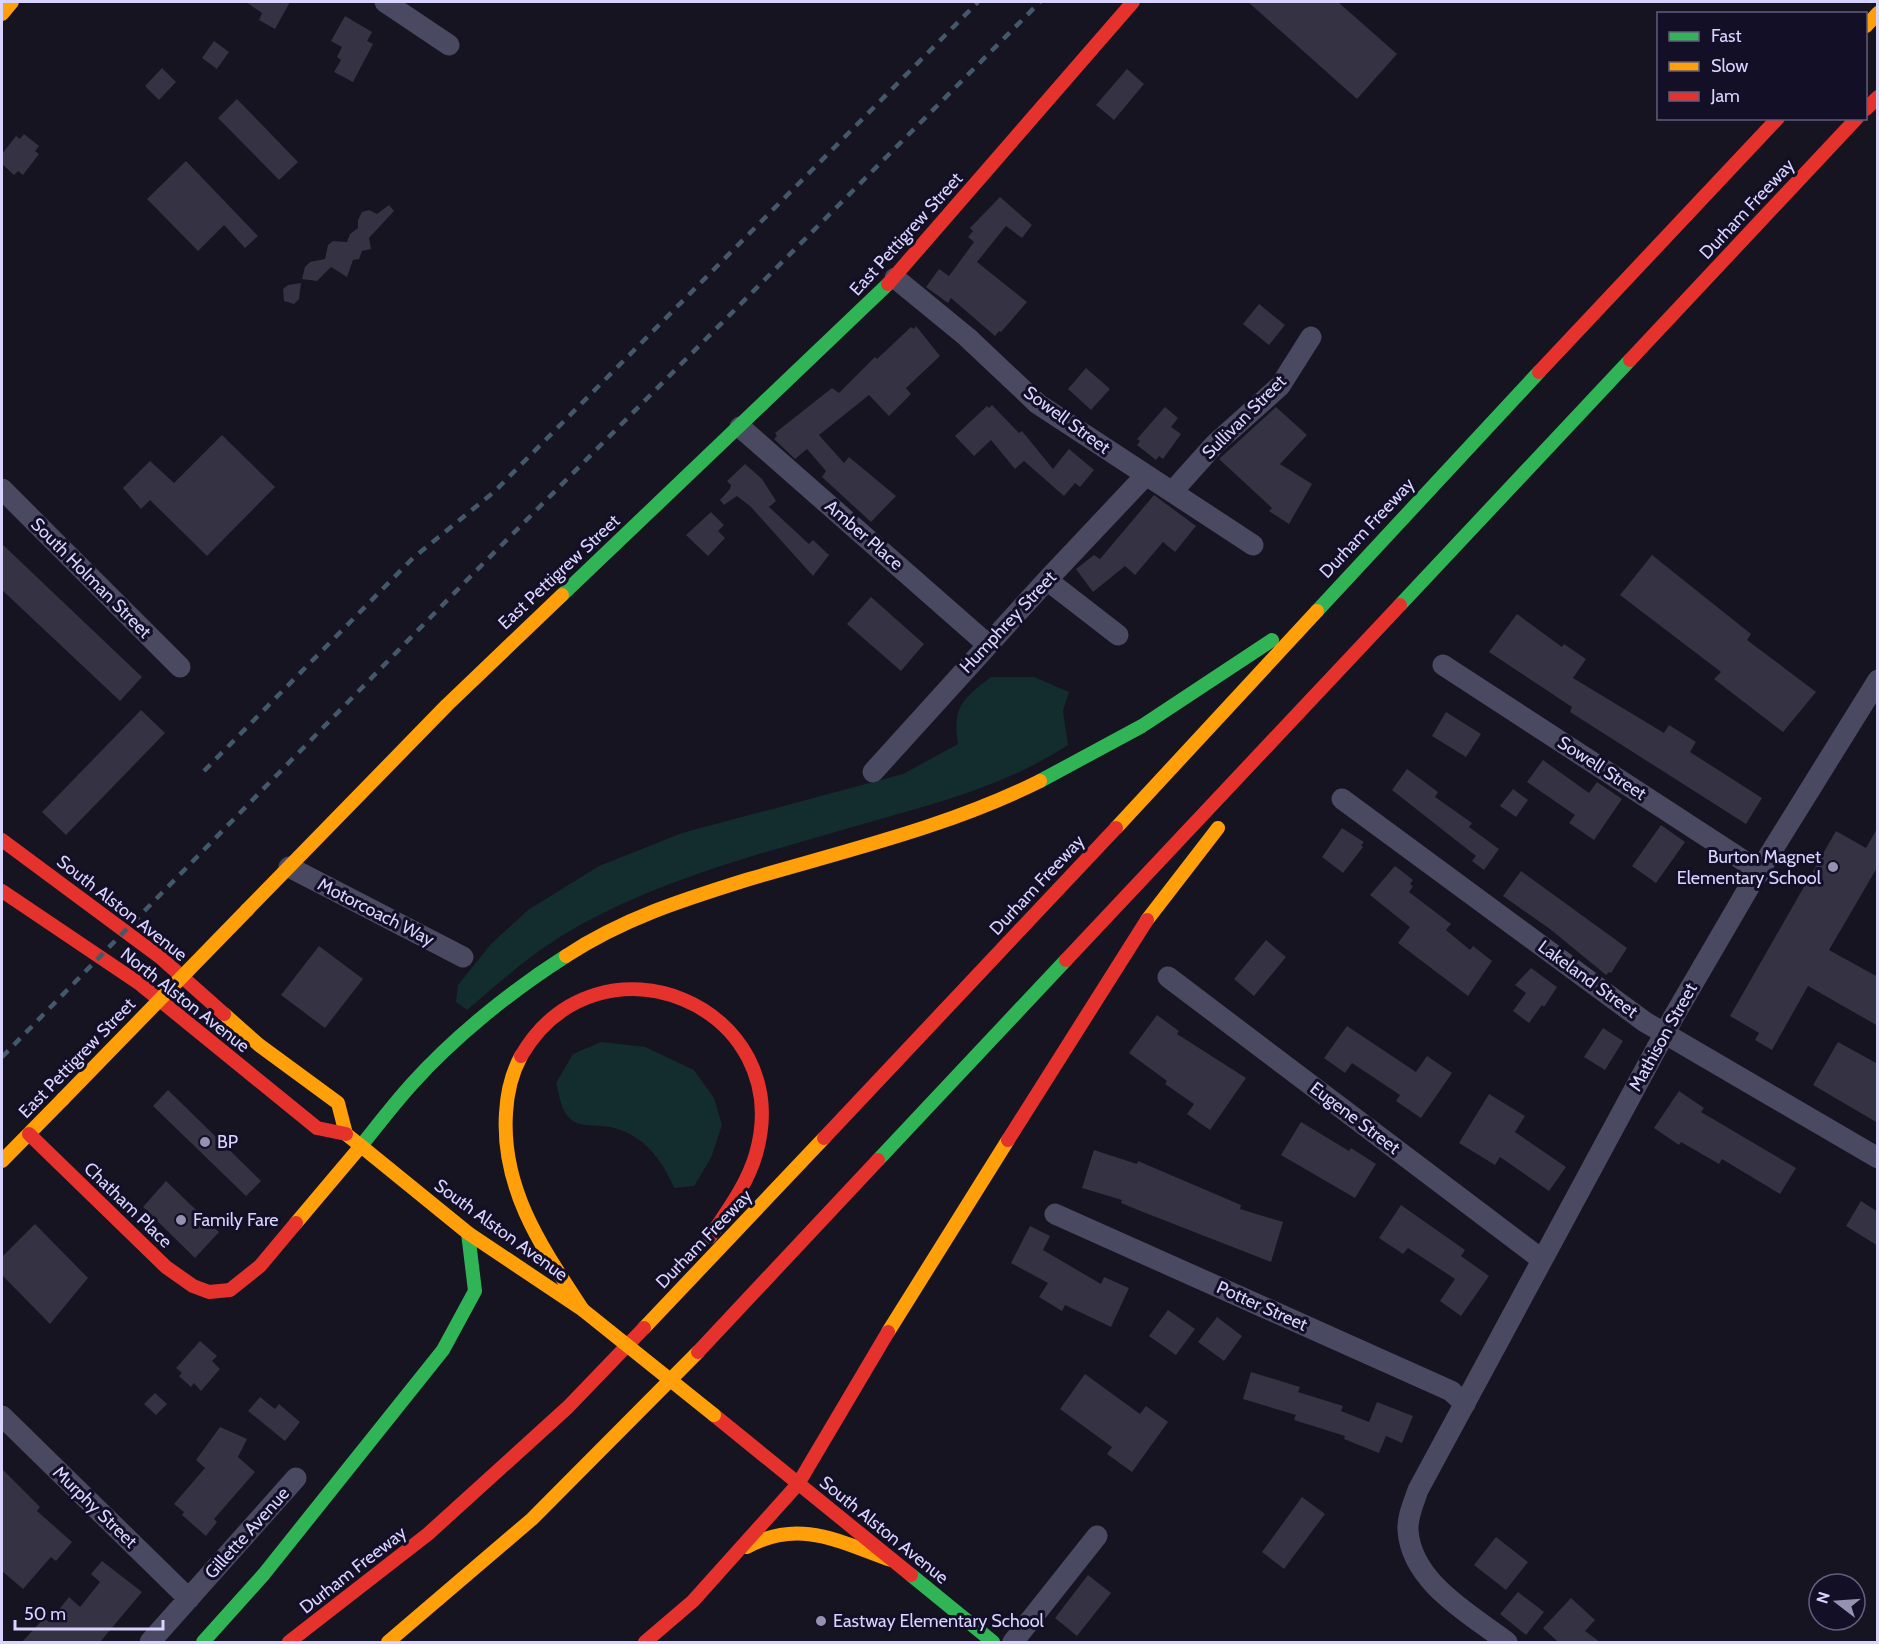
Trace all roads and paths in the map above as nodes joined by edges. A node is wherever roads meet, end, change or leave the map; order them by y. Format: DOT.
graph roads {
  1 [pos="12,2"];
  2 [pos="385,2"];
  3 [pos="1133,2"];
  4 [pos="1878,13"];
  5 [pos="2,14"];
  6 [pos="1867,25"];
  7 [pos="449,45"];
  8 [pos="1878,97"];
  9 [pos="1867,108"];
  10 [pos="1777,120"];
  11 [pos="1855,120"];
  12 [pos="895,278"];
  13 [pos="1311,337"];
  14 [pos="740,427"];
  15 [pos="1146,476"];
  16 [pos="2,489"];
  17 [pos="1172,492"];
  18 [pos="1252,545"];
  19 [pos="1047,580"];
  20 [pos="1314,612"];
  21 [pos="1118,635"];
  22 [pos="987,644"];
  23 [pos="1443,665"];
  24 [pos="180,667"];
  25 [pos="1878,680"];
  26 [pos="1292,721"];
  27 [pos="873,772"];
  28 [pos="1259,776"];
  29 [pos="1342,799"];
  30 [pos="1231,813"];
  31 [pos="2,840"];
  32 [pos="289,867"];
  33 [pos="1761,872"];
  34 [pos="2,891"];
  35 [pos="463,957"];
  36 [pos="1168,977"];
  37 [pos="1664,1034"];
  38 [pos="29,1134"];
  39 [pos="346,1134"];
  40 [pos="361,1146"];
  41 [pos="1878,1158"];
  42 [pos="2,1161"];
  43 [pos="1055,1214"];
  44 [pos="468,1233"];
  45 [pos="1540,1259"];
  46 [pos="668,1303"];
  47 [pos="583,1310"];
  48 [pos="1465,1404"];
  49 [pos="2,1416"];
  50 [pos="296,1478"];
  51 [pos="798,1484"];
  52 [pos="1097,1536"];
  53 [pos="738,1553"];
  54 [pos="891,1560"];
  55 [pos="189,1599"];
  56 [pos="150,1642"];
  57 [pos="203,1642"];
  58 [pos="289,1642"];
  59 [pos="388,1642"];
  60 [pos="645,1642"];
  61 [pos="993,1642"];
  62 [pos="1013,1642"];
  63 [pos="1507,1642"];
  1 -- 5 [label="main road"];
  2 -- 7 [label="street"];
  3 -- 12 [label="main road, East Pettigrew Street"];
  4 -- 6 [label="main road"];
  8 -- 9 [label="main road"];
  10 -- 20 [label="main road, Durham Freeway"];
  11 -- 26 [label="main road, Durham Freeway"];
  12 -- 14 [label="main road, East Pettigrew Street"];
  12 -- 15 [label="street, Sowell Street"];
  13 -- 17 [label="street, Sullivan Street"];
  14 -- 22 [label="street, Amber Place"];
  14 -- 32 [label="main road, East Pettigrew Street"];
  15 -- 17 [label="street, Sowell Street"];
  15 -- 19 [label="street, Humphrey Street"];
  16 -- 24 [label="street, South Holman Street"];
  17 -- 18 [label="street, Sowell Street"];
  19 -- 21 [label="street"];
  19 -- 22 [label="street, Humphrey Street"];
  20 -- 40 [label="main road"];
  20 -- 46 [label="main road, Durham Freeway"];
  22 -- 27 [label="street, Humphrey Street"];
  23 -- 33 [label="street, Sowell Street"];
  25 -- 33 [label="street, Mathison Street"];
  26 -- 28 [label="main road"];
  26 -- 59 [label="main road, Durham Freeway"];
  29 -- 37 [label="street, Lakeland Street"];
  30 -- 51 [label="main road"];
  31 -- 39 [label="main road, South Alston Avenue"];
  32 -- 35 [label="street, Motorcoach Way"];
  32 -- 38 [label="main road, East Pettigrew Street, bridge"];
  33 -- 37 [label="street, Mathison Street"];
  34 -- 39 [label="main road, North Alston Avenue"];
  36 -- 45 [label="street, Eugene Street"];
  37 -- 41 [label="street, Lakeland Street"];
  37 -- 45 [label="street, Mathison Street"];
  38 -- 40 [label="main road, Chatham Place"];
  38 -- 42 [label="main road, East Pettigrew Street"];
  39 -- 40 [label="main road, South Alston Avenue"];
  40 -- 44 [label="main road, South Alston Avenue"];
  43 -- 48 [label="street, Potter Street"];
  44 -- 47 [label="main road, South Alston Avenue"];
  44 -- 57 [label="main road"];
  45 -- 48 [label="street, Mathison Street"];
  46 -- 47 [label="main road"];
  46 -- 58 [label="main road, Durham Freeway"];
  47 -- 51 [label="main road, South Alston Avenue, bridge"];
  48 -- 63 [label="street, Mathison Street"];
  49 -- 55 [label="street, Murphy Street"];
  50 -- 55 [label="street, Gillette Avenue"];
  51 -- 53 [label="main road"];
  51 -- 54 [label="main road, South Alston Avenue"];
  52 -- 62 [label="street"];
  53 -- 54 [label="main road"];
  53 -- 60 [label="main road"];
  54 -- 61 [label="main road, South Alston Avenue"];
  55 -- 56 [label="street, Gillette Avenue"];
}
